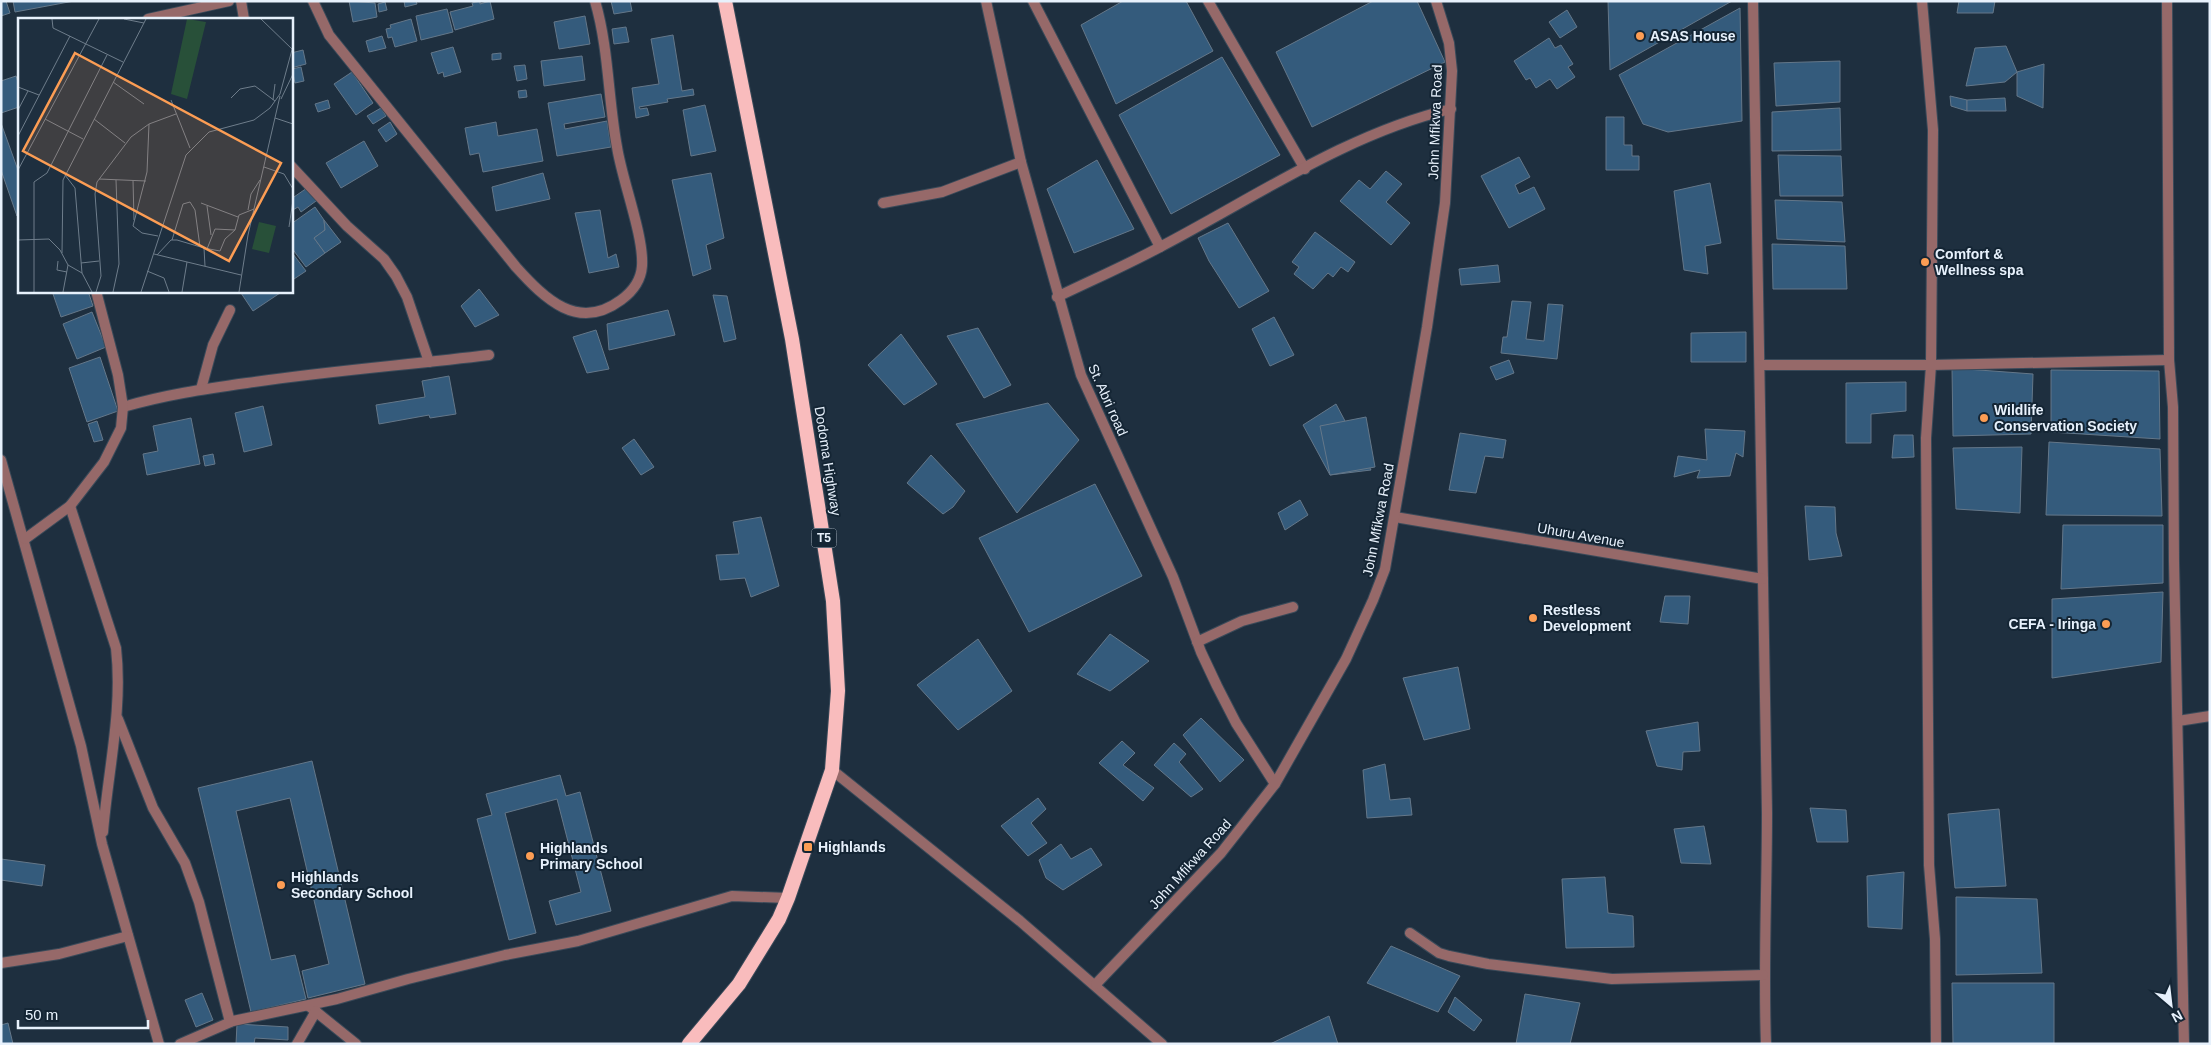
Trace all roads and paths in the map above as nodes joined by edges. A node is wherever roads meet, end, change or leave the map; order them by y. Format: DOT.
graph roads {
  1 [pos="229,1"];
  2 [pos="241,1"];
  3 [pos="313,1"];
  4 [pos="595,1"];
  5 [pos="725,1"];
  6 [pos="986,1"];
  7 [pos="1033,1"];
  8 [pos="1208,1"];
  9 [pos="1436,1"];
  10 [pos="1753,1"];
  11 [pos="1922,1"];
  12 [pos="2167,1"];
  13 [pos="152,18"];
  14 [pos="244,18"];
  15 [pos="1451,109"];
  16 [pos="1021,162"];
  17 [pos="292,167"];
  18 [pos="1305,169"];
  19 [pos="883,204"];
  20 [pos="1160,247"];
  21 [pos="96,292"];
  22 [pos="1057,297"];
  23 [pos="230,310"];
  24 [pos="489,354"];
  25 [pos="2169,360"];
  26 [pos="429,362"];
  27 [pos="1761,365"];
  28 [pos="1931,365"];
  29 [pos="201,389"];
  30 [pos="123,407"];
  31 [pos="1,460"];
  32 [pos="70,506"];
  33 [pos="1395,517"];
  34 [pos="25,539"];
  35 [pos="1763,579"];
  36 [pos="1293,607"];
  37 [pos="1197,642"];
  38 [pos="2210,716"];
  39 [pos="118,719"];
  40 [pos="2178,721"];
  41 [pos="832,770"];
  42 [pos="1275,784"];
  43 [pos="102,844"];
  44 [pos="788,898"];
  45 [pos="1410,933"];
  46 [pos="128,936"];
  47 [pos="1,963"];
  48 [pos="1763,975"];
  49 [pos="1096,984"];
  50 [pos="313,1008"];
  51 [pos="230,1022"];
  52 [pos="159,1044"];
  53 [pos="180,1044"];
  54 [pos="297,1044"];
  55 [pos="356,1044"];
  56 [pos="689,1044"];
  57 [pos="1162,1044"];
  58 [pos="1766,1044"];
  59 [pos="1936,1044"];
  60 [pos="2184,1044"];
  1 -- 13 [label="street"];
  2 -- 14 [label="street"];
  3 -- 4 [label="street"];
  5 -- 41 [label="highway, Dodoma Highway / T5"];
  6 -- 16 [label="street, St. Abri road"];
  7 -- 20 [label="street"];
  8 -- 18 [label="street"];
  9 -- 15 [label="street, John Mfikwa Road"];
  10 -- 27 [label="street"];
  11 -- 28 [label="street"];
  12 -- 25 [label="street"];
  15 -- 18 [label="street"];
  15 -- 33 [label="street, John Mfikwa Road"];
  16 -- 19 [label="street"];
  16 -- 22 [label="street, St. Abri road"];
  17 -- 26 [label="street"];
  18 -- 20 [label="street"];
  20 -- 22 [label="street"];
  21 -- 30 [label="street"];
  22 -- 37 [label="street, St. Abri road"];
  23 -- 29 [label="street"];
  24 -- 26 [label="street"];
  25 -- 28 [label="street"];
  25 -- 40 [label="street"];
  26 -- 29 [label="street"];
  27 -- 28 [label="street"];
  27 -- 35 [label="street"];
  28 -- 59 [label="street"];
  29 -- 30 [label="street"];
  30 -- 32 [label="street"];
  31 -- 34 [label="street"];
  32 -- 34 [label="street"];
  32 -- 39 [label="street"];
  33 -- 35 [label="street, Uhuru Avenue"];
  33 -- 42 [label="street, John Mfikwa Road"];
  34 -- 43 [label="street"];
  35 -- 48 [label="street"];
  36 -- 37 [label="street"];
  37 -- 42 [label="street, St. Abri road"];
  38 -- 40 [label="street"];
  39 -- 43 [label="street"];
  39 -- 51 [label="street"];
  40 -- 60 [label="street"];
  41 -- 44 [label="highway, Dodoma Highway / T5"];
  41 -- 49 [label="street"];
  42 -- 49 [label="street, John Mfikwa Road"];
  43 -- 46 [label="street"];
  44 -- 50 [label="street"];
  44 -- 56 [label="highway, Dodoma Highway / T5"];
  45 -- 48 [label="street"];
  46 -- 47 [label="street"];
  46 -- 52 [label="street"];
  48 -- 58 [label="street"];
  49 -- 57 [label="street"];
  50 -- 51 [label="street"];
  50 -- 54 [label="street"];
  50 -- 55 [label="street"];
  51 -- 53 [label="street"];
}
